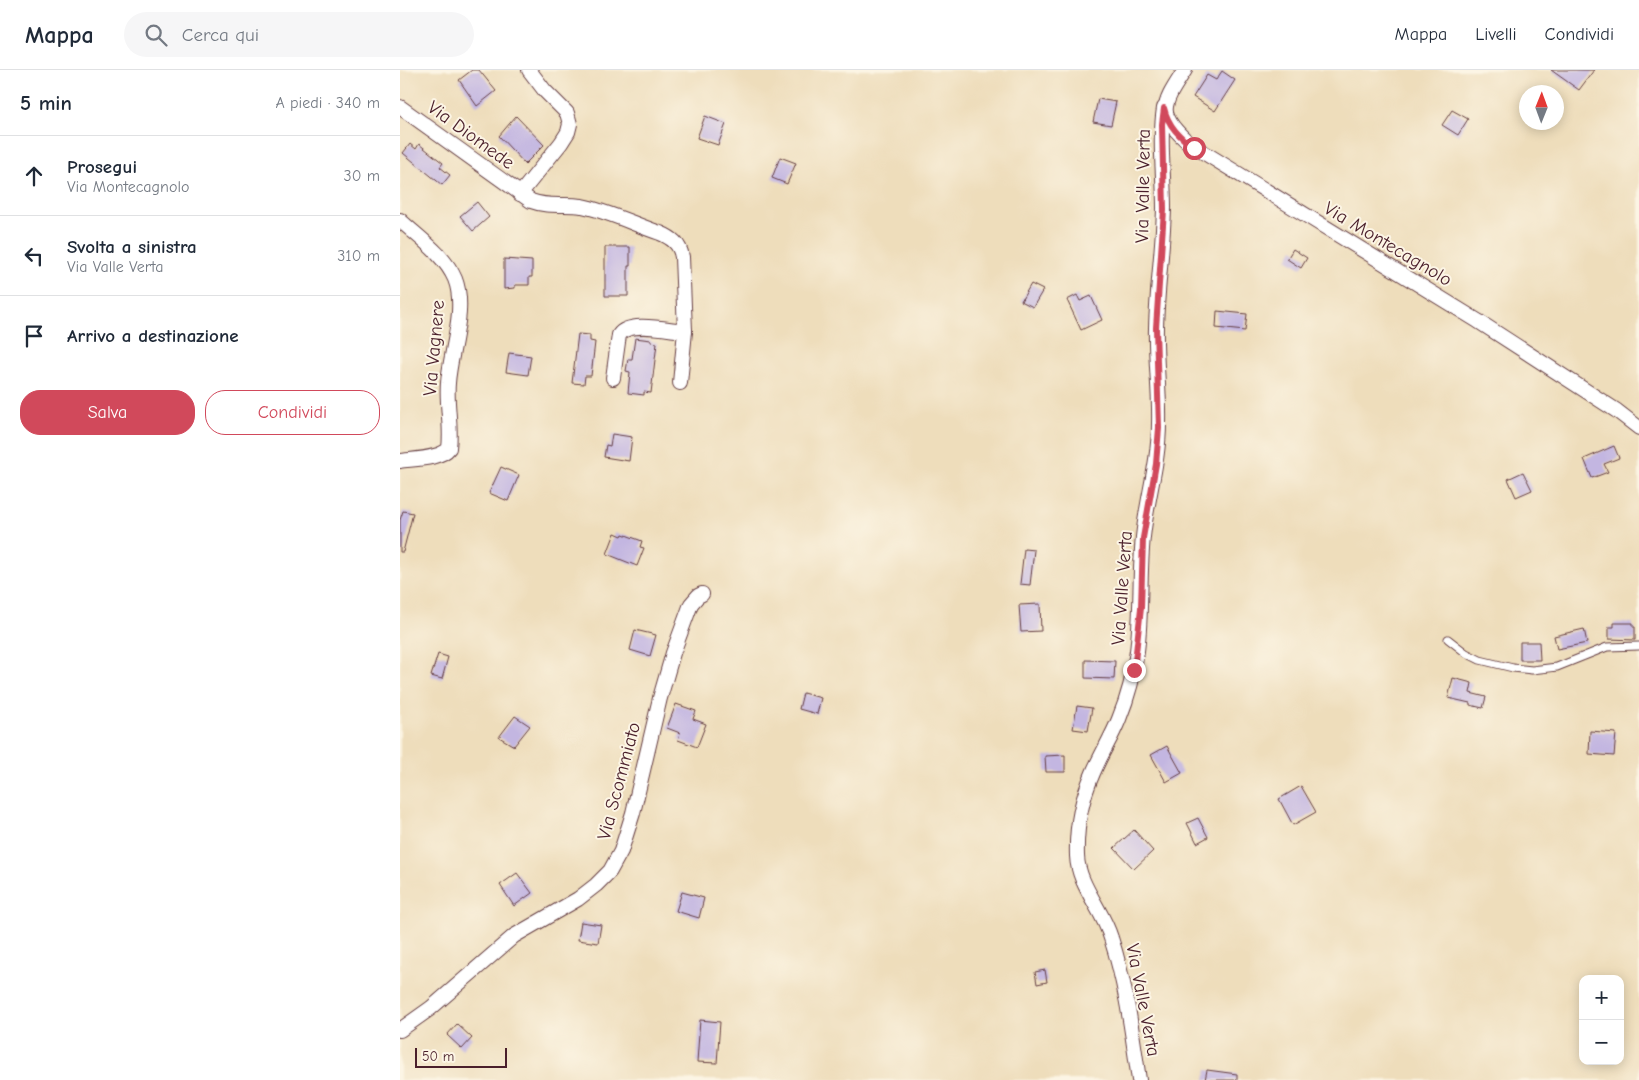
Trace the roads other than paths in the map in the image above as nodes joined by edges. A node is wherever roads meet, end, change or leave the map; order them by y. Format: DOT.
graph roads {
  1 [pos="529,70"];
  2 [pos="1185,70"];
  3 [pos="400,107"];
  4 [pos="1164,108"];
  5 [pos="520,194"];
  6 [pos="400,220"];
  7 [pos="685,331"];
  8 [pos="613,378"];
  9 [pos="680,383"];
  10 [pos="1639,428"];
  11 [pos="400,461"];
  12 [pos="702,594"];
  13 [pos="1448,639"];
  14 [pos="1639,646"];
  15 [pos="400,1030"];
  16 [pos="1139,1080"];
  1 -- 5 [label="street, Via Diomede"];
  2 -- 4 [label="street"];
  3 -- 5 [label="street, Via Diomede"];
  4 -- 10 [label="street, Via Montecagnolo"];
  4 -- 16 [label="street, Via Valle Verta"];
  5 -- 7 [label="street, Via Diomede"];
  6 -- 11 [label="street, Via Vagnere"];
  7 -- 8 [label="street"];
  7 -- 9 [label="street, Via Diomede"];
  12 -- 15 [label="street, Via Scommiato"];
  13 -- 14 [label="lane"];
}
